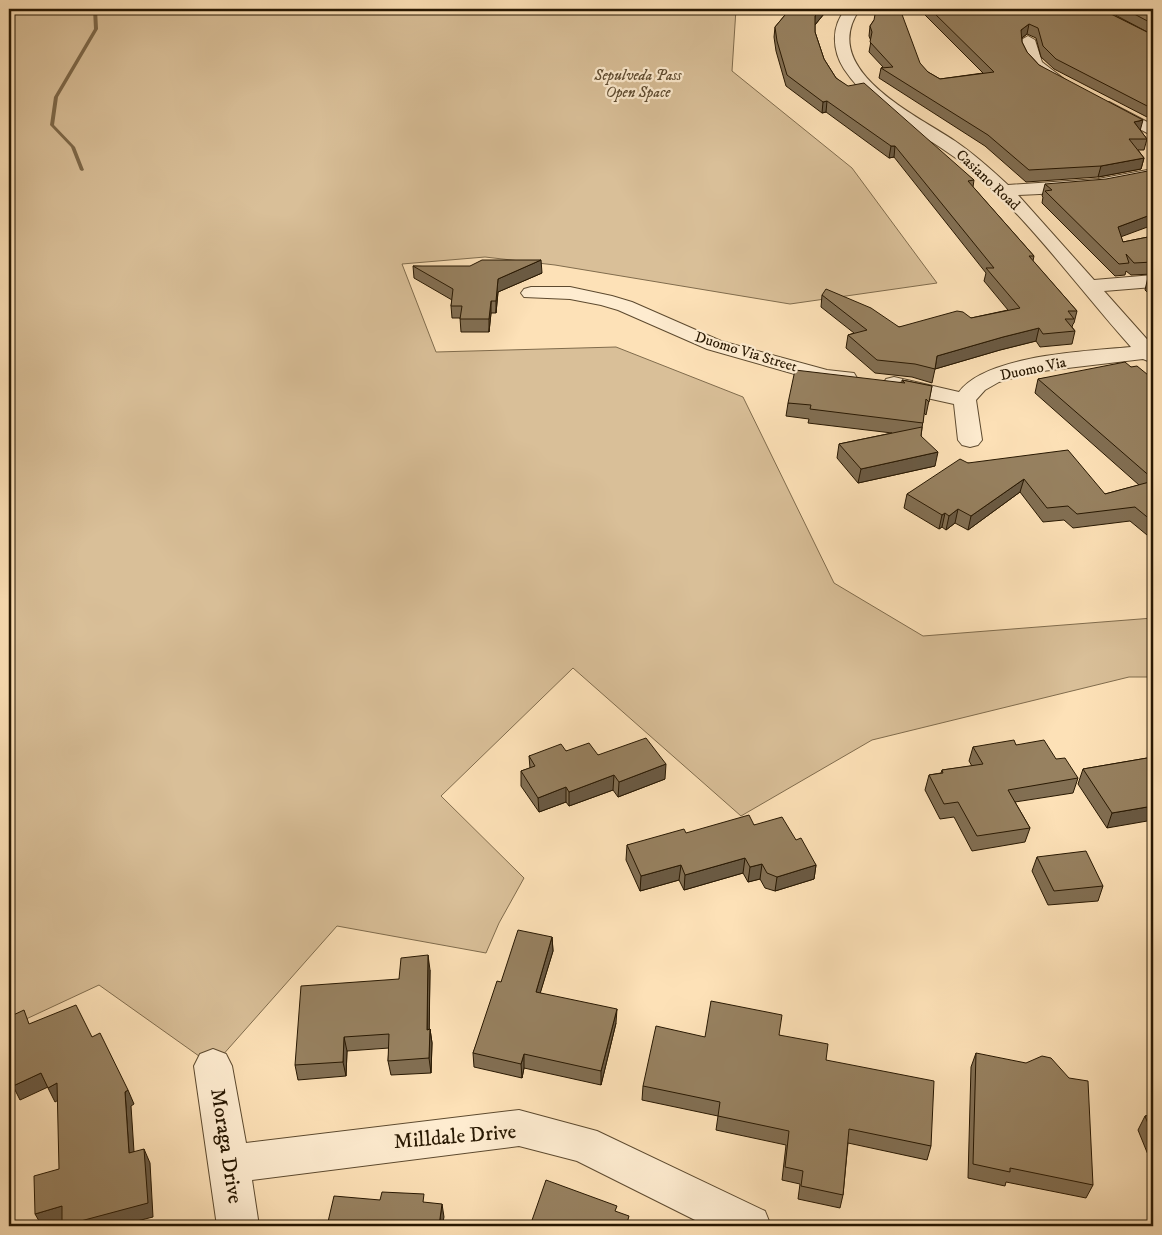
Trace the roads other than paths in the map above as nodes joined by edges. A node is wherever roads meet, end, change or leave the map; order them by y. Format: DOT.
graph roads {
  1 [pos="852,9"];
  2 [pos="1028,40"];
  3 [pos="1077,91"];
  4 [pos="1093,99"];
  5 [pos="1153,131"];
  6 [pos="1153,174"];
  7 [pos="1003,191"];
  8 [pos="1153,281"];
  9 [pos="1089,286"];
  10 [pos="531,293"];
  11 [pos="1151,354"];
  12 [pos="966,400"];
  13 [pos="970,440"];
  14 [pos="213,1066"];
  15 [pos="230,1164"];
  16 [pos="238,1226"];
  17 [pos="750,1226"];
  1 -- 7 [label="street, Casiano Road"];
  2 -- 3 [label="street"];
  4 -- 5 [label="street"];
  6 -- 7 [label="street"];
  7 -- 9 [label="street, Casiano Road"];
  8 -- 9 [label="street"];
  9 -- 11 [label="street, Casiano Road"];
  10 -- 12 [label="street, Duomo Via Street"];
  11 -- 12 [label="street, Duomo Via"];
  12 -- 13 [label="street"];
  14 -- 15 [label="street, Moraga Drive"];
  15 -- 16 [label="street, Moraga Drive"];
  15 -- 17 [label="street, Milldale Drive"];
}
